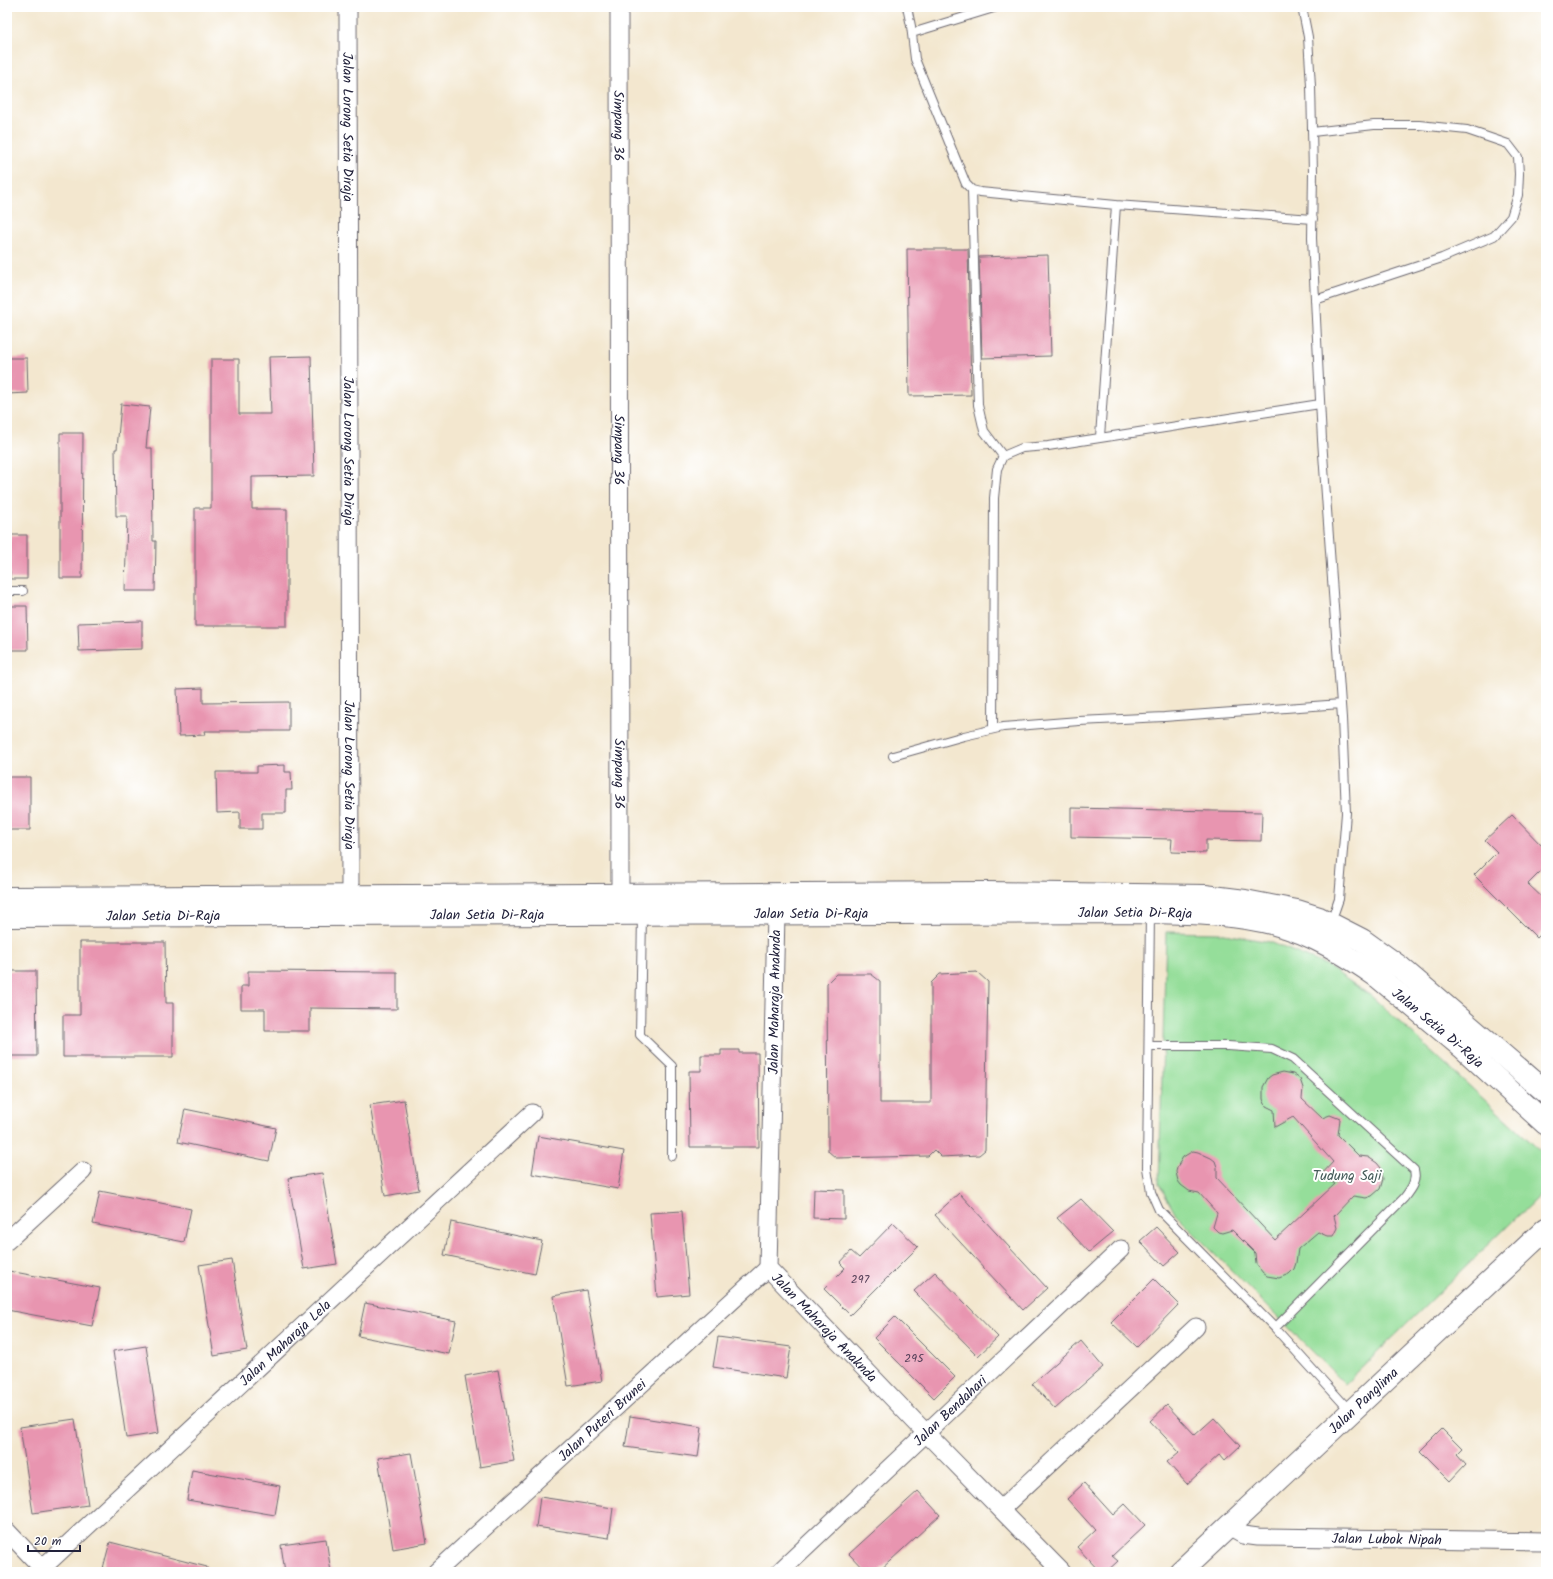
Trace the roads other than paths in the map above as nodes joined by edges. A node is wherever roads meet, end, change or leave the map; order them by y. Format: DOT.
graph roads {
  1 [pos="348,7"];
  2 [pos="620,7"];
  3 [pos="907,7"];
  4 [pos="997,7"];
  5 [pos="1302,7"];
  6 [pos="912,33"];
  7 [pos="1312,132"];
  8 [pos="972,190"];
  9 [pos="1116,205"];
  10 [pos="1313,219"];
  11 [pos="1315,300"];
  12 [pos="1320,404"];
  13 [pos="1100,437"];
  14 [pos="1003,456"];
  15 [pos="7,591"];
  16 [pos="23,591"];
  17 [pos="1341,704"];
  18 [pos="993,728"];
  19 [pos="893,756"];
  20 [pos="620,894"];
  21 [pos="350,896"];
  22 [pos="7,898"];
  23 [pos="1150,912"];
  24 [pos="642,914"];
  25 [pos="776,914"];
  26 [pos="7,916"];
  27 [pos="1331,923"];
  28 [pos="1149,1046"];
  29 [pos="1546,1092"];
  30 [pos="532,1113"];
  31 [pos="1546,1124"];
  32 [pos="672,1156"];
  33 [pos="83,1171"];
  34 [pos="1546,1229"];
  35 [pos="7,1241"];
  36 [pos="1121,1249"];
  37 [pos="768,1268"];
  38 [pos="1196,1327"];
  39 [pos="1275,1328"];
  40 [pos="1351,1412"];
  41 [pos="926,1434"];
  42 [pos="1001,1509"];
  43 [pos="1230,1527"];
  44 [pos="7,1531"];
  45 [pos="1546,1541"];
  46 [pos="42,1571"];
  47 [pos="436,1572"];
  48 [pos="778,1572"];
  49 [pos="1062,1572"];
  50 [pos="1180,1572"];
  1 -- 21 [label="street, Jalan Lorong Setia Diraja"];
  2 -- 20 [label="street, Simpang 36"];
  3 -- 6 [label="lane"];
  4 -- 6 [label="lane"];
  5 -- 7 [label="lane"];
  6 -- 8 [label="lane"];
  7 -- 10 [label="lane"];
  7 -- 11 [label="lane"];
  8 -- 9 [label="lane"];
  8 -- 14 [label="lane"];
  9 -- 10 [label="lane"];
  9 -- 13 [label="lane"];
  10 -- 11 [label="lane"];
  11 -- 12 [label="lane"];
  12 -- 13 [label="lane"];
  12 -- 17 [label="lane"];
  13 -- 14 [label="lane"];
  14 -- 18 [label="lane"];
  15 -- 16 [label="lane"];
  17 -- 18 [label="lane"];
  17 -- 27 [label="lane"];
  18 -- 19 [label="lane"];
  20 -- 21 [label="main road, Jalan Setia Di-Raja"];
  20 -- 27 [label="main road, Jalan Setia Di-Raja"];
  21 -- 22 [label="main road, Jalan Setia Di-Raja"];
  23 -- 25 [label="main road, Jalan Setia Di-Raja"];
  23 -- 28 [label="lane"];
  23 -- 31 [label="main road, Jalan Setia Di-Raja"];
  24 -- 25 [label="main road, Jalan Setia Di-Raja"];
  24 -- 26 [label="main road, Jalan Setia Di-Raja"];
  24 -- 32 [label="lane"];
  25 -- 37 [label="street, Jalan Maharaja Anaknda"];
  27 -- 29 [label="main road, Jalan Setia Di-Raja"];
  28 -- 39 [label="lane"];
  28 -- 39 [label="lane"];
  30 -- 46 [label="street, Jalan Maharaja Lela"];
  33 -- 35 [label="street"];
  34 -- 40 [label="main road, Jalan Panglima"];
  36 -- 41 [label="street, Jalan Bendahari"];
  37 -- 41 [label="street, Jalan Maharaja Anaknda"];
  37 -- 47 [label="street, Jalan Puteri Brunei"];
  38 -- 42 [label="street"];
  39 -- 40 [label="lane"];
  40 -- 43 [label="main road, Jalan Panglima"];
  41 -- 42 [label="street, Jalan Maharaja Anaknda"];
  41 -- 48 [label="street, Jalan Bendahari"];
  42 -- 49 [label="street, Jalan Maharaja Anaknda"];
  43 -- 45 [label="street, Jalan Lubok Nipah"];
  43 -- 50 [label="main road, Jalan Panglima"];
  44 -- 46 [label="street"];
}
